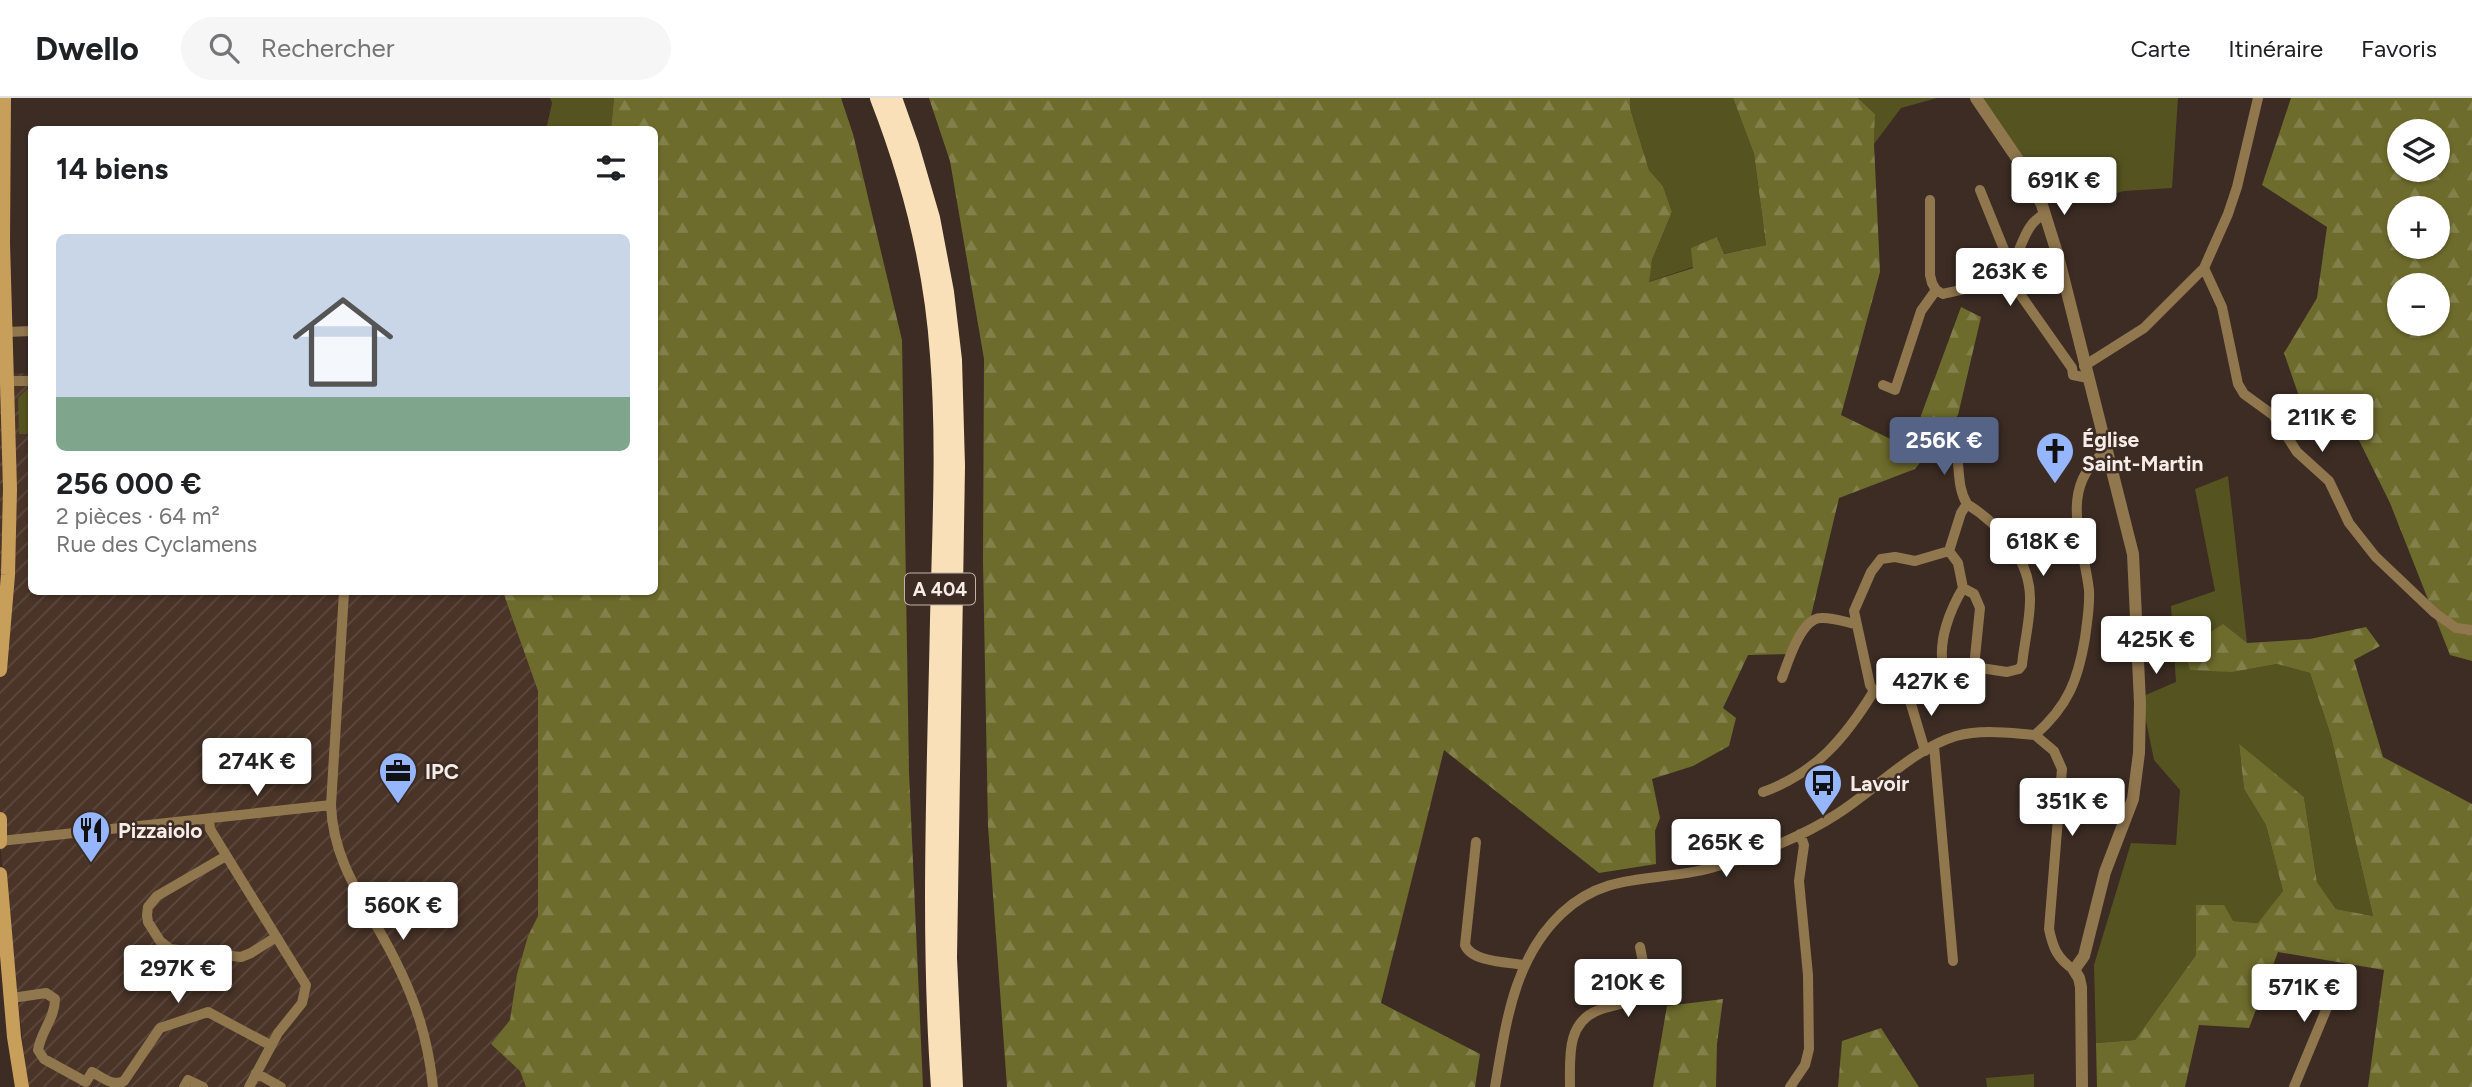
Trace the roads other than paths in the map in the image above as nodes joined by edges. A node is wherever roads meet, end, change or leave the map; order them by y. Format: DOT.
graph roads {
  1 [pos="4,98"];
  2 [pos="879,98"];
  3 [pos="893,98"];
  4 [pos="1976,98"];
  5 [pos="2258,98"];
  6 [pos="2,123"];
  7 [pos="1980,190"];
  8 [pos="1930,200"];
  9 [pos="2045,214"];
  10 [pos="2204,268"];
  11 [pos="2009,270"];
  12 [pos="1936,290"];
  13 [pos="28,332"];
  14 [pos="4,335"];
  15 [pos="2086,372"];
  16 [pos="7,381"];
  17 [pos="28,381"];
  18 [pos="1883,385"];
  19 [pos="1950,434"];
  20 [pos="2106,451"];
  21 [pos="1967,504"];
  22 [pos="1950,551"];
  23 [pos="4,575"];
  24 [pos="1964,588"];
  25 [pos="344,595"];
  26 [pos="1855,624"];
  27 [pos="2472,630"];
  28 [pos="1943,666"];
  29 [pos="1974,667"];
  30 [pos="0,670"];
  31 [pos="1782,678"];
  32 [pos="1874,691"];
  33 [pos="1908,694"];
  34 [pos="2035,735"];
  35 [pos="1929,748"];
  36 [pos="1763,792"];
  37 [pos="331,805"];
  38 [pos="0,818"];
  39 [pos="209,819"];
  40 [pos="1800,834"];
  41 [pos="0,841"];
  42 [pos="1476,842"];
  43 [pos="226,856"];
  44 [pos="0,874"];
  45 [pos="276,937"];
  46 [pos="1640,947"];
  47 [pos="1954,961"];
  48 [pos="1524,965"];
  49 [pos="2074,970"];
  50 [pos="2341,974"];
  51 [pos="12,998"];
  52 [pos="270,1045"];
  53 [pos="256,1073"];
  54 [pos="186,1083"];
  55 [pos="22,1087"];
  56 [pos="203,1087"];
  57 [pos="249,1087"];
  58 [pos="281,1087"];
  59 [pos="433,1087"];
  60 [pos="940,1087"];
  61 [pos="954,1087"];
  62 [pos="1495,1087"];
  63 [pos="1570,1087"];
  64 [pos="1790,1087"];
  65 [pos="2082,1087"];
  66 [pos="2294,1087"];
  1 -- 6 [label="main road"];
  2 -- 60 [label="highway, A 404"];
  3 -- 61 [label="highway, A 404"];
  4 -- 9 [label="street"];
  5 -- 10 [label="street"];
  6 -- 14 [label="main road"];
  7 -- 11 [label="street"];
  8 -- 12 [label="street"];
  9 -- 11 [label="street"];
  9 -- 15 [label="street"];
  10 -- 15 [label="street"];
  10 -- 27 [label="street"];
  11 -- 12 [label="street"];
  11 -- 15 [label="street"];
  12 -- 18 [label="street"];
  13 -- 14 [label="street"];
  14 -- 16 [label="main road"];
  15 -- 20 [label="street"];
  16 -- 17 [label="street"];
  16 -- 23 [label="main road"];
  19 -- 21 [label="street"];
  20 -- 34 [label="street"];
  20 -- 49 [label="street"];
  21 -- 22 [label="street"];
  21 -- 29 [label="street"];
  22 -- 24 [label="street"];
  22 -- 26 [label="street"];
  23 -- 30 [label="main road"];
  24 -- 28 [label="street"];
  24 -- 29 [label="street"];
  25 -- 37 [label="street"];
  26 -- 31 [label="street"];
  26 -- 32 [label="street"];
  28 -- 29 [label="street"];
  28 -- 33 [label="street"];
  32 -- 33 [label="street"];
  32 -- 36 [label="street"];
  33 -- 35 [label="street"];
  34 -- 35 [label="street"];
  34 -- 49 [label="street"];
  35 -- 40 [label="street"];
  35 -- 47 [label="street"];
  37 -- 39 [label="street"];
  37 -- 59 [label="street"];
  38 -- 41 [label="main road"];
  39 -- 41 [label="street"];
  39 -- 43 [label="street"];
  40 -- 48 [label="street"];
  40 -- 64 [label="street"];
  42 -- 48 [label="street"];
  43 -- 45 [label="street"];
  43 -- 45 [label="street"];
  44 -- 51 [label="main road"];
  45 -- 52 [label="street"];
  46 -- 63 [label="street"];
  48 -- 62 [label="street"];
  49 -- 65 [label="street"];
  50 -- 66 [label="street"];
  51 -- 52 [label="street"];
  51 -- 55 [label="main road"];
  52 -- 53 [label="street"];
  53 -- 57 [label="street"];
  53 -- 58 [label="street"];
  54 -- 56 [label="street"];
}
